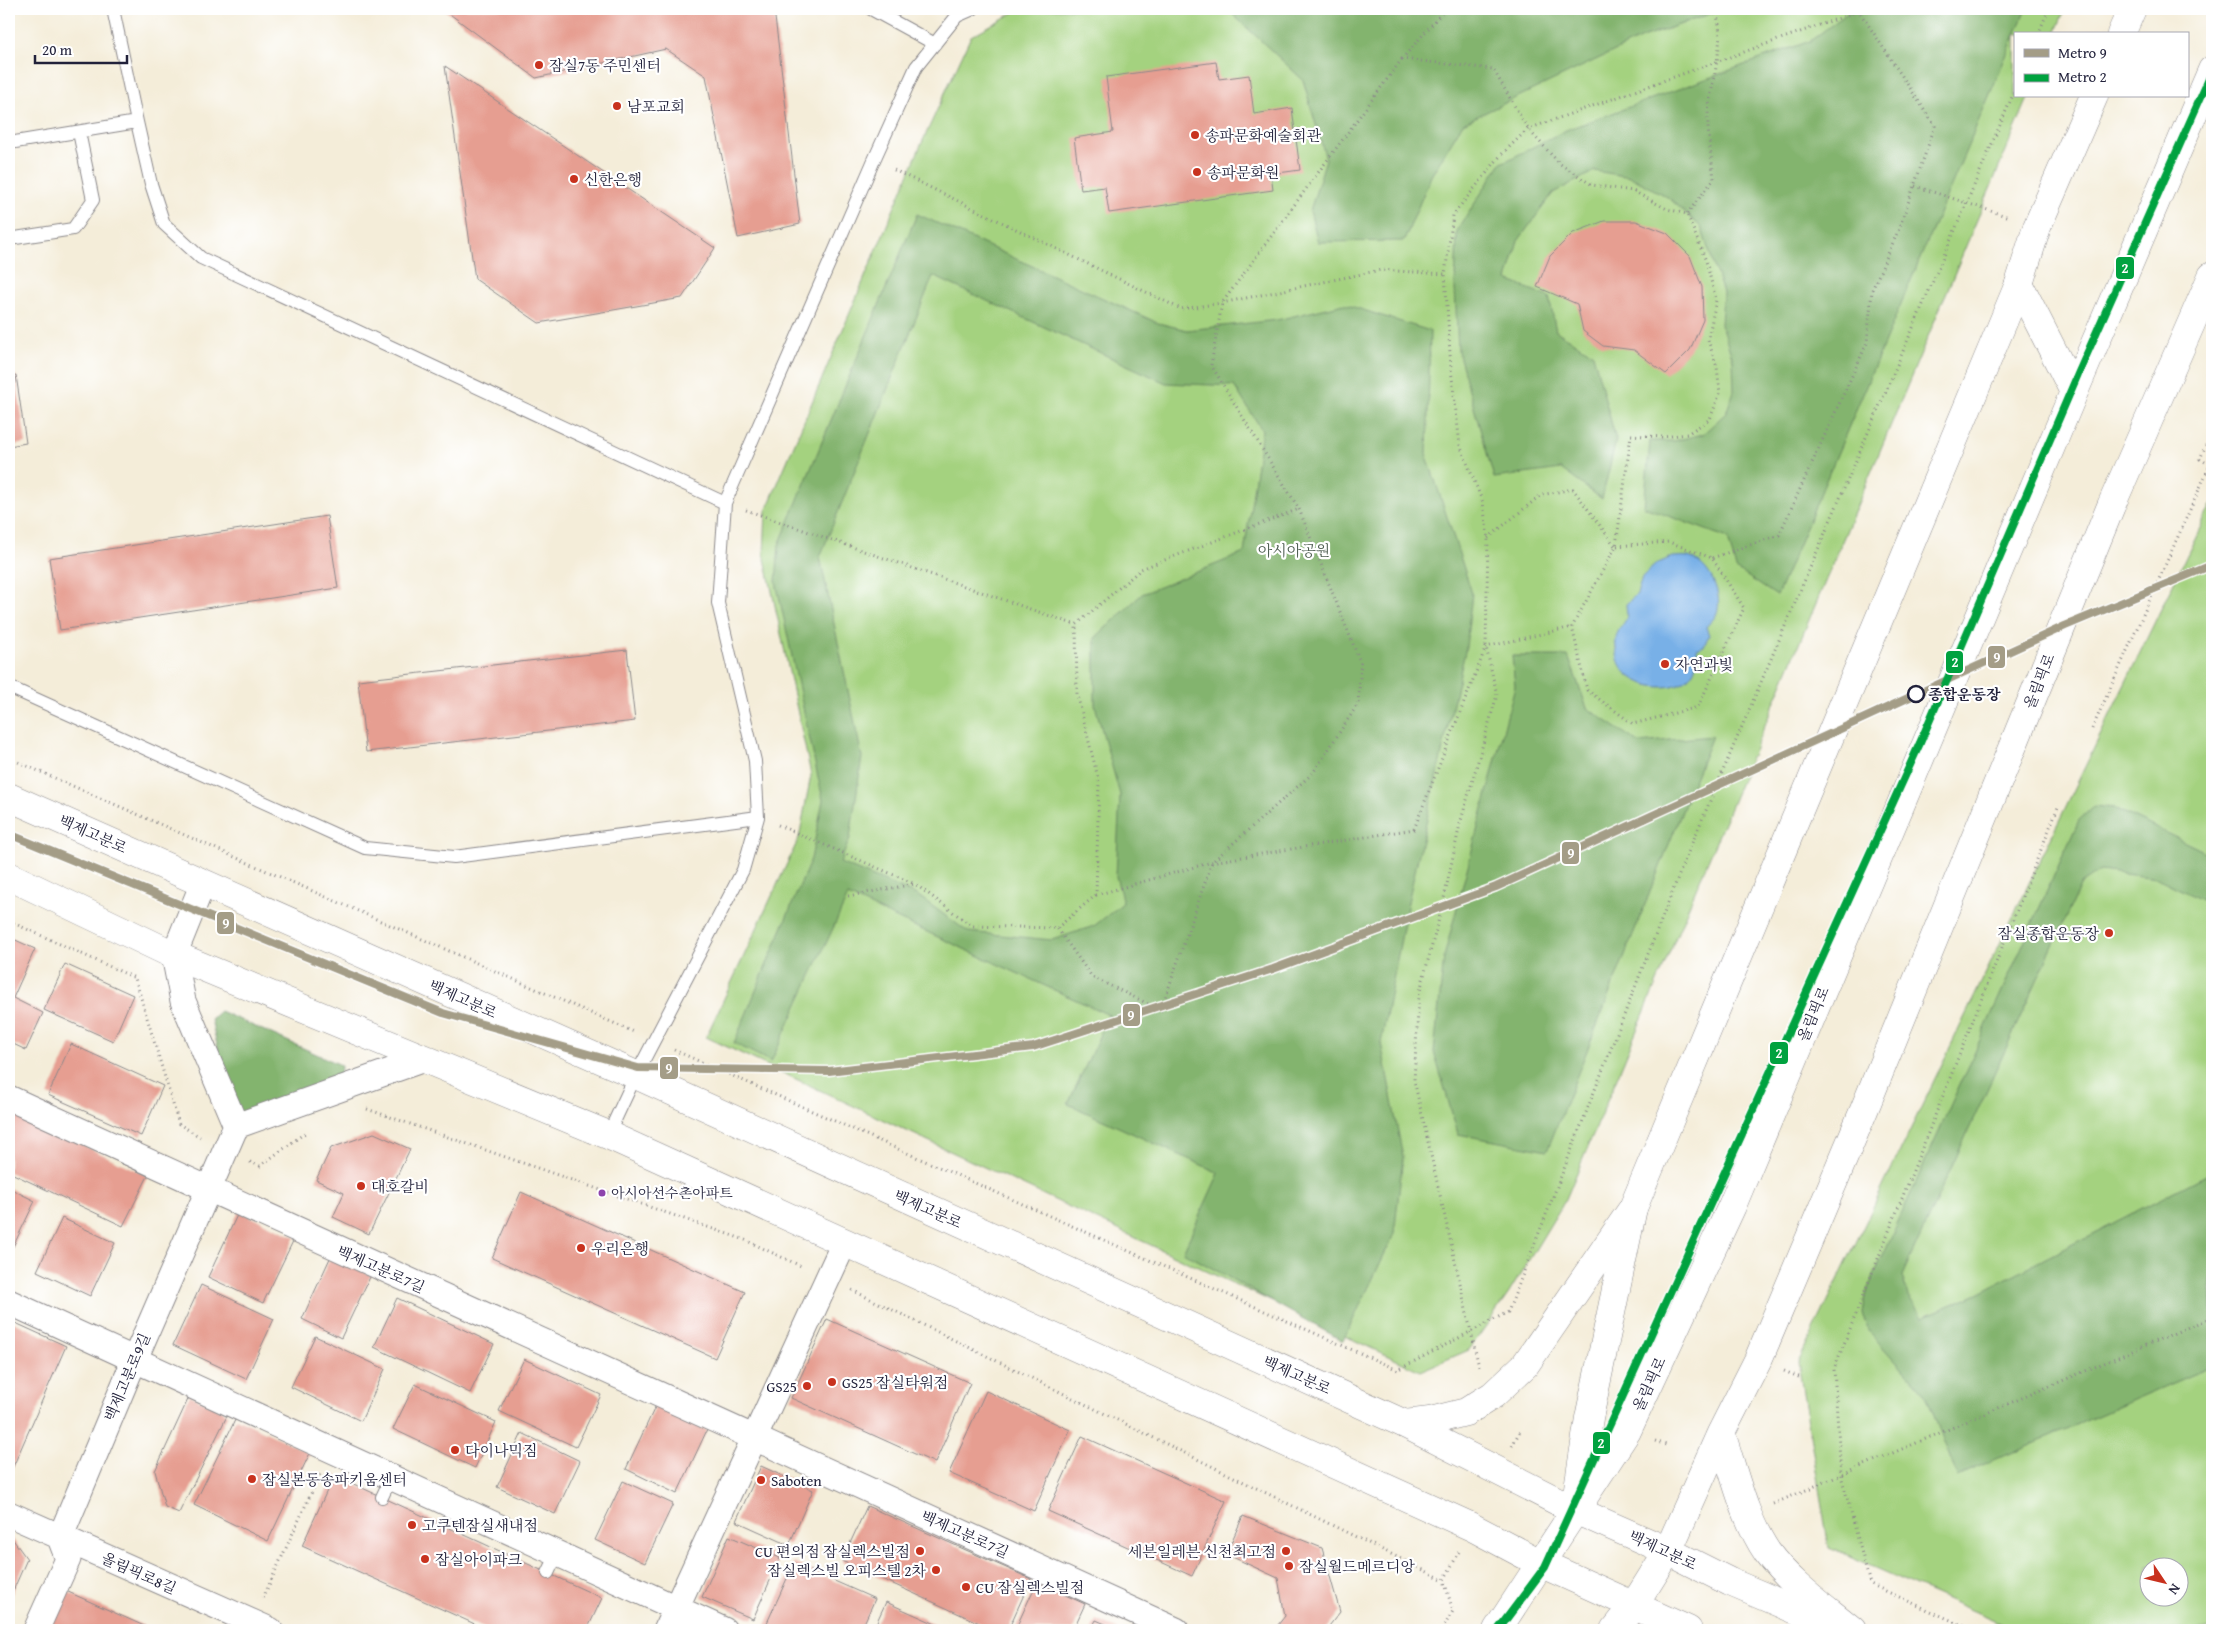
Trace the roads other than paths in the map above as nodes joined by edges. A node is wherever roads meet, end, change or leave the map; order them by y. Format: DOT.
graph roads {
  1 [pos="113,9"];
  2 [pos="871,9"];
  3 [pos="973,9"];
  4 [pos="2132,9"];
  5 [pos="2122,32"];
  6 [pos="935,44"];
  7 [pos="2212,70"];
  8 [pos="2093,98"];
  9 [pos="136,122"];
  10 [pos="78,132"];
  11 [pos="9,143"];
  12 [pos="9,240"];
  13 [pos="2212,276"];
  14 [pos="2019,284"];
  15 [pos="2074,392"];
  16 [pos="725,503"];
  17 [pos="9,687"];
  18 [pos="9,797"];
  19 [pos="758,817"];
  20 [pos="9,876"];
  21 [pos="203,883"];
  22 [pos="174,954"];
  23 [pos="424,1059"];
  24 [pos="636,1075"];
  25 [pos="9,1098"];
  26 [pos="236,1126"];
  27 [pos="608,1135"];
  28 [pos="208,1190"];
  29 [pos="1633,1208"];
  30 [pos="844,1243"];
  31 [pos="9,1302"];
  32 [pos="134,1361"];
  33 [pos="1405,1424"];
  34 [pos="1721,1434"];
  35 [pos="753,1438"];
  36 [pos="1575,1510"];
  37 [pos="9,1514"];
  38 [pos="60,1538"];
  39 [pos="1668,1551"];
  40 [pos="1540,1563"];
  41 [pos="1633,1607"];
  42 [pos="671,1619"];
  43 [pos="261,1626"];
  44 [pos="36,1630"];
  45 [pos="724,1630"];
  46 [pos="1176,1630"];
  47 [pos="1497,1630"];
  48 [pos="1616,1630"];
  49 [pos="1688,1630"];
  50 [pos="1843,1630"];
  51 [pos="1852,1630"];
  1 -- 9 [label="lane"];
  2 -- 6 [label="lane"];
  3 -- 6 [label="lane"];
  4 -- 5 [label="main road"];
  6 -- 16 [label="lane"];
  7 -- 15 [label="main road, 올림픽로"];
  8 -- 14 [label="main road"];
  9 -- 10 [label="lane"];
  9 -- 16 [label="lane"];
  10 -- 11 [label="lane"];
  10 -- 12 [label="lane"];
  13 -- 34 [label="main road, 올림픽로"];
  14 -- 15 [label="main road"];
  14 -- 29 [label="main road"];
  15 -- 36 [label="main road, 올림픽로"];
  16 -- 19 [label="lane"];
  17 -- 19 [label="lane"];
  18 -- 21 [label="main road, 백제고분로"];
  19 -- 24 [label="lane"];
  20 -- 22 [label="main road"];
  21 -- 22 [label="street"];
  21 -- 24 [label="main road, 백제고분로"];
  22 -- 23 [label="main road"];
  22 -- 26 [label="street"];
  23 -- 26 [label="street"];
  23 -- 27 [label="main road"];
  24 -- 27 [label="lane"];
  24 -- 33 [label="main road, 백제고분로"];
  25 -- 28 [label="street, 백제고분로7길"];
  26 -- 28 [label="street, 백제고분로9길"];
  27 -- 30 [label="main road"];
  28 -- 32 [label="street, 백제고분로9길"];
  28 -- 35 [label="street, 백제고분로7길"];
  29 -- 33 [label="main road"];
  29 -- 36 [label="main road"];
  30 -- 35 [label="street"];
  30 -- 40 [label="main road"];
  31 -- 32 [label="street"];
  32 -- 38 [label="street, 백제고분로9길"];
  32 -- 42 [label="street"];
  33 -- 36 [label="main road, 백제고분로"];
  34 -- 39 [label="main road, 올림픽로"];
  34 -- 51 [label="main road"];
  35 -- 42 [label="street"];
  35 -- 46 [label="street, 백제고분로7길"];
  36 -- 39 [label="main road, 백제고분로"];
  36 -- 40 [label="main road, 올림픽로"];
  37 -- 38 [label="street, 올림픽로8길"];
  38 -- 43 [label="street, 올림픽로8길"];
  38 -- 44 [label="street"];
  39 -- 41 [label="main road, 올림픽로"];
  39 -- 50 [label="main road, 백제고분로"];
  40 -- 41 [label="main road"];
  40 -- 47 [label="main road, 올림픽로"];
  41 -- 48 [label="main road, 올림픽로"];
  41 -- 49 [label="main road"];
  42 -- 45 [label="street"];
}
